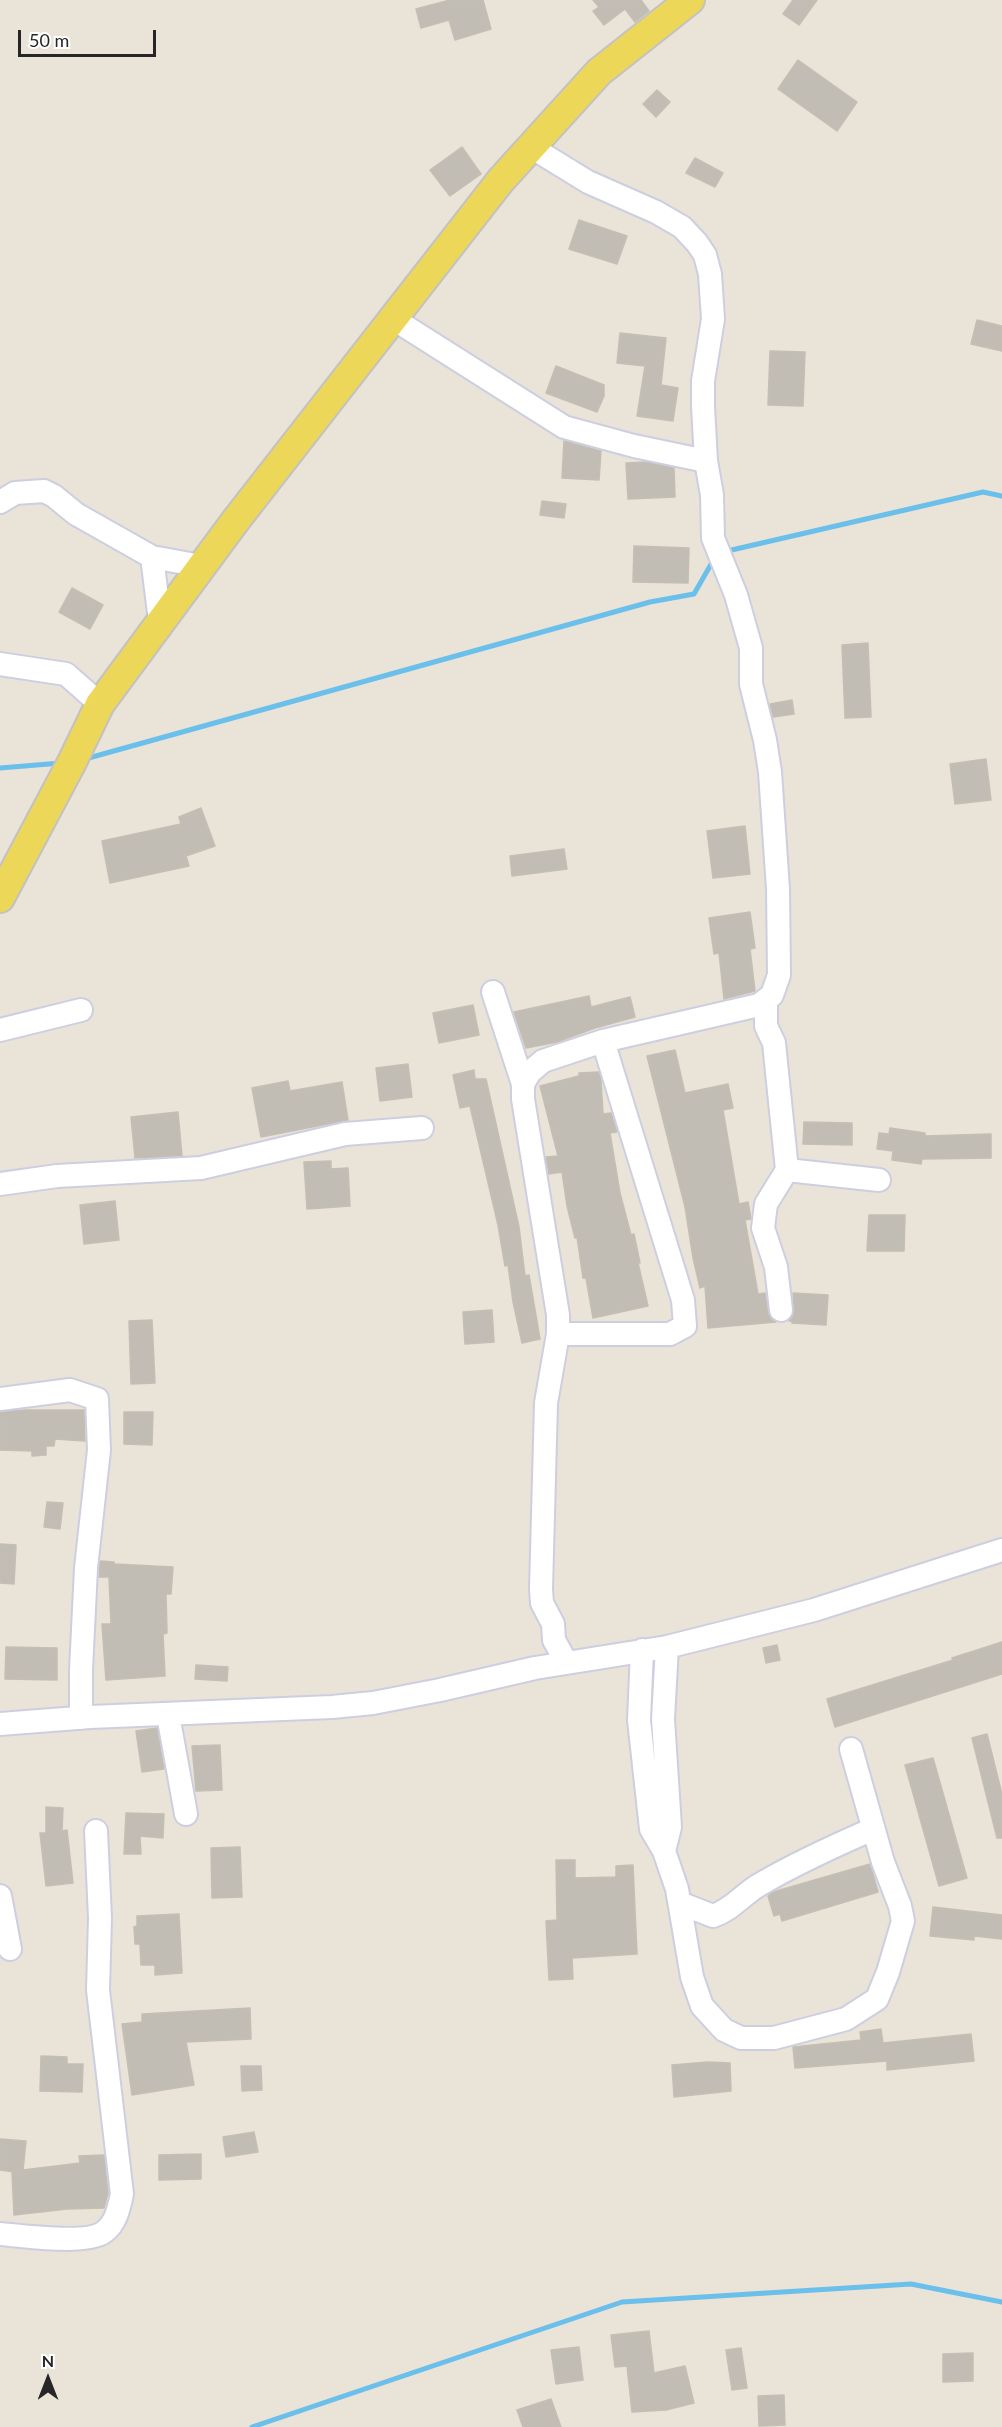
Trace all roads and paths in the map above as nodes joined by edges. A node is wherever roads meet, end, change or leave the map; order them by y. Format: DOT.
graph roads {
  1 [pos="690,0"];
  2 [pos="531,147"];
  3 [pos="392,318"];
  4 [pos="706,461"];
  5 [pos="0,502"];
  6 [pos="152,557"];
  7 [pos="201,566"];
  8 [pos="160,621"];
  9 [pos="0,664"];
  10 [pos="100,704"];
  11 [pos="0,898"];
  12 [pos="493,992"];
  13 [pos="766,1001"];
  14 [pos="81,1010"];
  15 [pos="0,1030"];
  16 [pos="603,1041"];
  17 [pos="523,1084"];
  18 [pos="422,1128"];
  19 [pos="788,1170"];
  20 [pos="879,1180"];
  21 [pos="0,1184"];
  22 [pos="781,1310"];
  23 [pos="558,1334"];
  24 [pos="0,1399"];
  25 [pos="1002,1550"];
  26 [pos="667,1647"];
  27 [pos="642,1650"];
  28 [pos="566,1662"];
  29 [pos="168,1716"];
  30 [pos="81,1718"];
  31 [pos="0,1724"];
  32 [pos="851,1749"];
  33 [pos="186,1814"];
  34 [pos="873,1829"];
  35 [pos="96,1832"];
  36 [pos="663,1851"];
  37 [pos="0,1896"];
  38 [pos="680,1903"];
  39 [pos="10,1949"];
  40 [pos="0,2234"];
  1 -- 2 [label="main road"];
  2 -- 3 [label="main road"];
  2 -- 4 [label="street"];
  3 -- 4 [label="street"];
  3 -- 7 [label="main road"];
  4 -- 13 [label="street"];
  5 -- 6 [label="street"];
  6 -- 7 [label="street"];
  6 -- 8 [label="street"];
  7 -- 8 [label="main road"];
  8 -- 10 [label="main road"];
  9 -- 10 [label="street"];
  10 -- 11 [label="main road"];
  12 -- 17 [label="street"];
  13 -- 16 [label="street"];
  13 -- 19 [label="street"];
  14 -- 15 [label="street"];
  16 -- 17 [label="street"];
  16 -- 23 [label="street"];
  17 -- 23 [label="street"];
  18 -- 21 [label="street"];
  19 -- 20 [label="street"];
  19 -- 22 [label="street"];
  23 -- 28 [label="street"];
  24 -- 30 [label="street"];
  25 -- 26 [label="street"];
  26 -- 27 [label="street"];
  26 -- 36 [label="street"];
  27 -- 28 [label="street"];
  27 -- 36 [label="street"];
  28 -- 29 [label="street"];
  29 -- 30 [label="street"];
  29 -- 33 [label="street"];
  30 -- 31 [label="street"];
  32 -- 34 [label="street"];
  34 -- 38 [label="street"];
  34 -- 38 [label="street"];
  35 -- 40 [label="street"];
  36 -- 38 [label="street"];
  37 -- 39 [label="street"];
}
